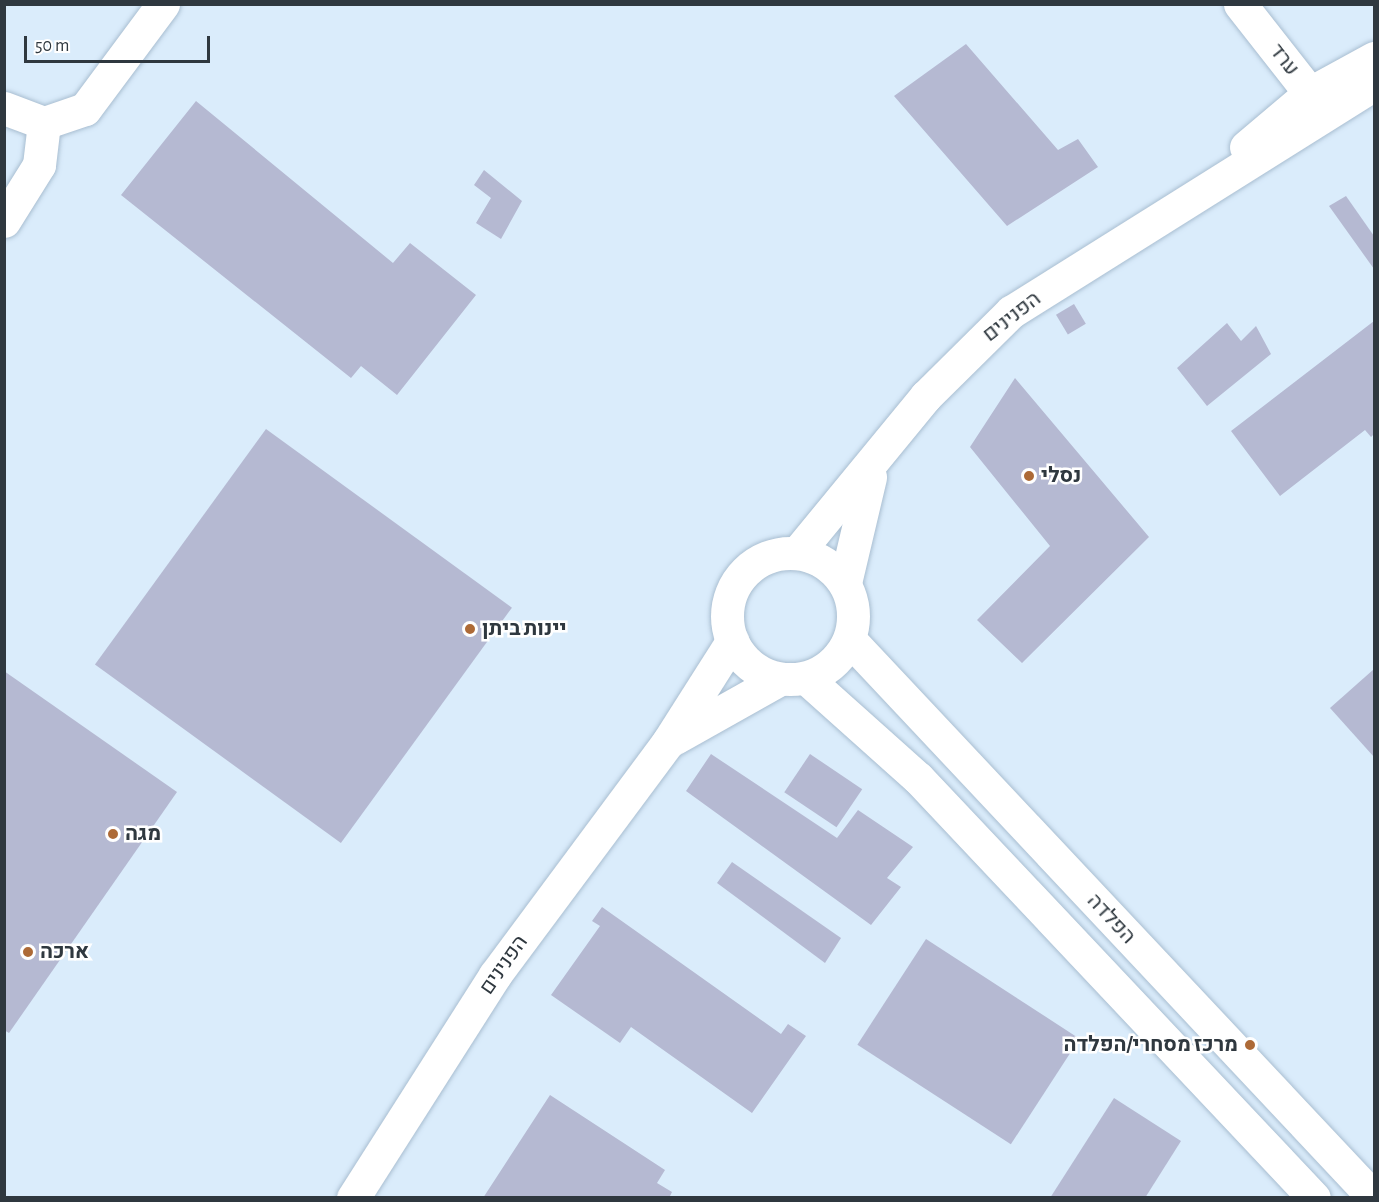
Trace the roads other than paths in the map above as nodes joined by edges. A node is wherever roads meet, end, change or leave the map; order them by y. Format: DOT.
graph roads {
  1 [pos="163,4"];
  2 [pos="1240,4"];
  3 [pos="1374,58"];
  4 [pos="1374,84"];
  5 [pos="1319,105"];
  6 [pos="4,108"];
  7 [pos="44,123"];
  8 [pos="4,221"];
  9 [pos="874,464"];
  10 [pos="797,553"];
  11 [pos="845,583"];
  12 [pos="850,640"];
  13 [pos="732,641"];
  14 [pos="793,678"];
  15 [pos="668,742"];
  16 [pos="353,1197"];
  17 [pos="1314,1197"];
  18 [pos="1374,1197"];
  1 -- 7 [label="street"];
  2 -- 5 [label="street, ערד"];
  3 -- 5 [label="street, הפנינים"];
  4 -- 5 [label="street, הפנינים"];
  5 -- 9 [label="street, הפנינים"];
  6 -- 7 [label="street"];
  7 -- 8 [label="street"];
  9 -- 10 [label="street, הפנינים"];
  9 -- 11 [label="street, הפנינים"];
  10 -- 11 [label="street"];
  10 -- 13 [label="street"];
  11 -- 12 [label="street"];
  12 -- 14 [label="street"];
  12 -- 18 [label="street, הפלדה"];
  13 -- 14 [label="street"];
  13 -- 15 [label="street, הפנינים"];
  14 -- 15 [label="street, הפנינים"];
  14 -- 17 [label="street, הפלדה"];
  15 -- 16 [label="street, הפנינים"];
}
